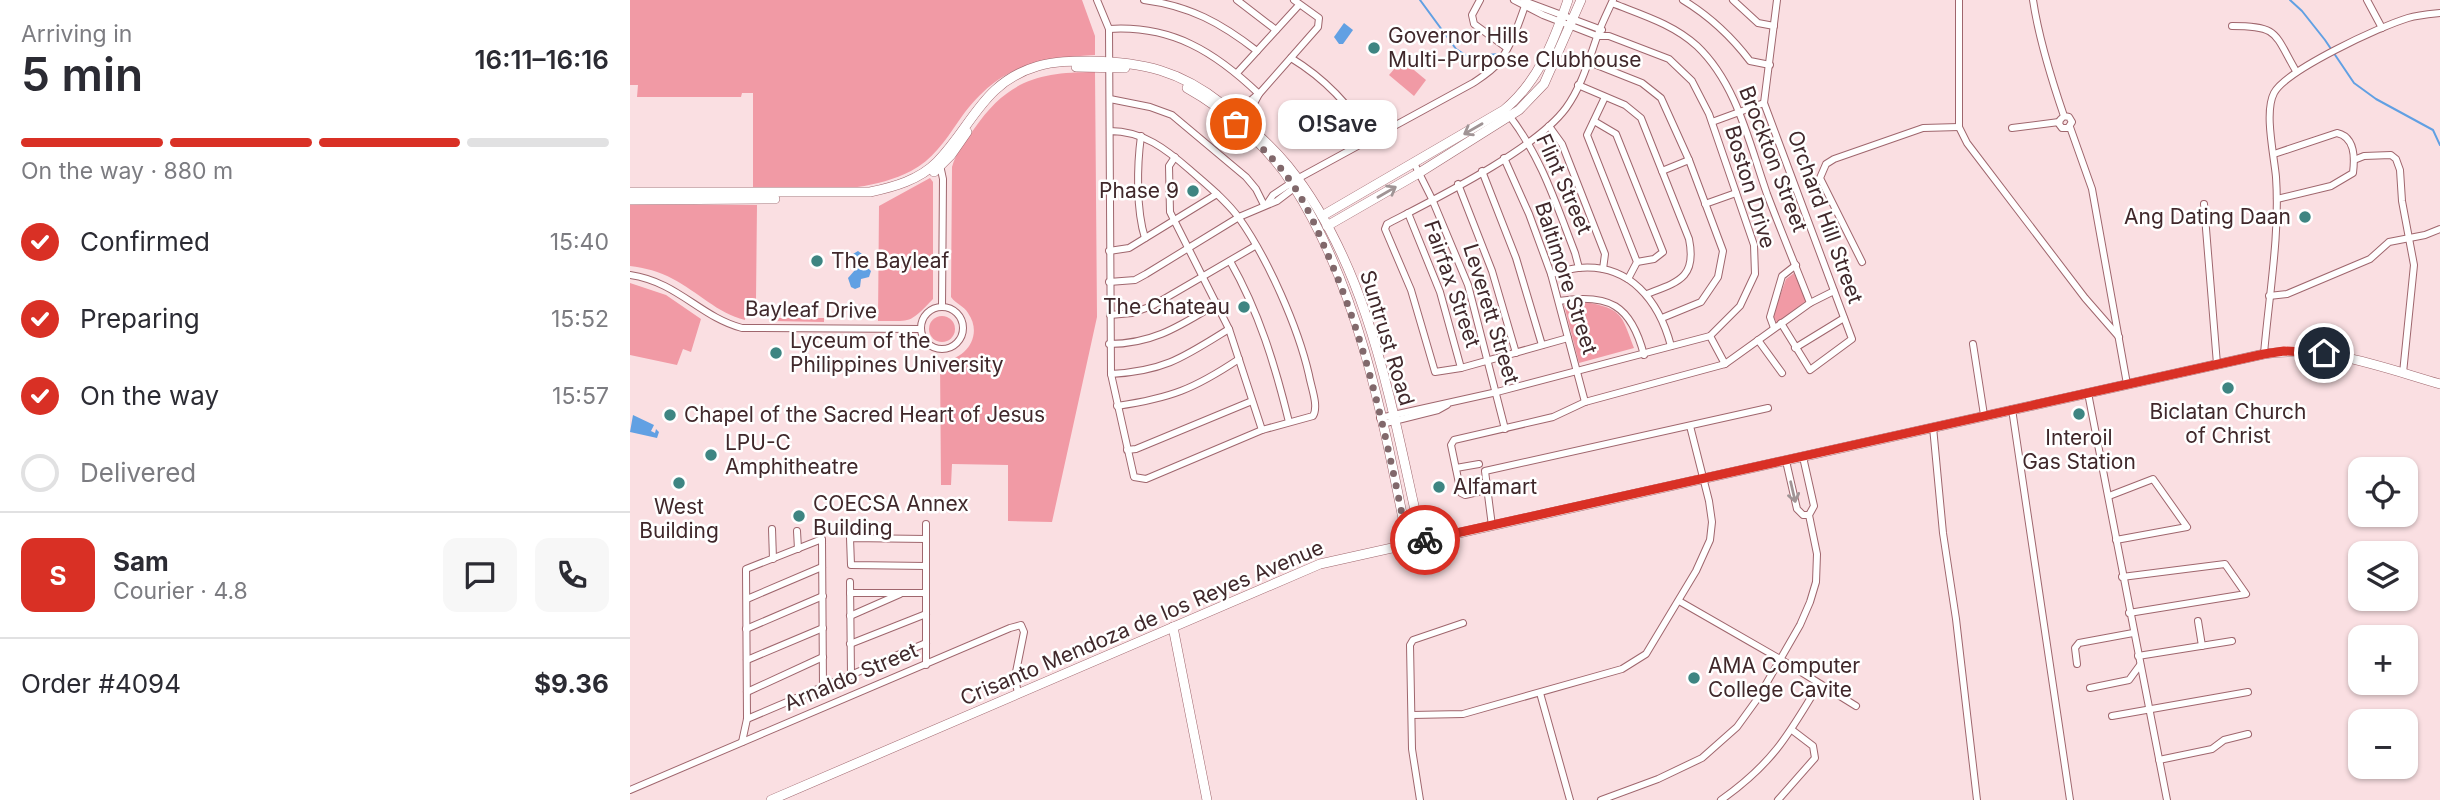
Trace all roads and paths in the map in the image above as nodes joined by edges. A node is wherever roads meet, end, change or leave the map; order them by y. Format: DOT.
graph roads {
  1 [pos="1097,0"];
  2 [pos="1144,0"];
  3 [pos="1237,0"];
  4 [pos="1480,0"];
  5 [pos="1568,0"];
  6 [pos="1581,0"];
  7 [pos="1683,0"];
  8 [pos="1733,0"];
  9 [pos="1777,0"];
  10 [pos="1959,0"];
  11 [pos="2033,0"];
  12 [pos="2367,0"];
  13 [pos="1297,2"];
  14 [pos="1522,2"];
  15 [pos="1613,2"];
  16 [pos="2440,13"];
  17 [pos="1562,18"];
  18 [pos="1573,22"];
  19 [pos="1774,26"];
  20 [pos="2232,26"];
  21 [pos="2382,28"];
  22 [pos="1109,29"];
  23 [pos="1276,30"];
  24 [pos="1599,32"];
  25 [pos="1507,48"];
  26 [pos="1257,51"];
  27 [pos="1291,58"];
  28 [pos="1589,62"];
  29 [pos="1110,65"];
  30 [pos="1770,65"];
  31 [pos="2296,71"];
  32 [pos="1237,73"];
  33 [pos="1578,86"];
  34 [pos="1259,94"];
  35 [pos="1605,97"];
  36 [pos="1110,99"];
  37 [pos="1764,103"];
  38 [pos="1739,112"];
  39 [pos="1507,114"];
  40 [pos="1235,119"];
  41 [pos="2061,119"];
  42 [pos="1594,121"];
  43 [pos="1712,122"];
  44 [pos="1549,126"];
  45 [pos="1959,127"];
  46 [pos="2012,128"];
  47 [pos="1110,131"];
  48 [pos="1141,136"];
  49 [pos="1371,139"];
  50 [pos="1528,141"];
  51 [pos="2274,154"];
  52 [pos="1175,157"];
  53 [pos="1504,158"];
  54 [pos="1689,160"];
  55 [pos="2354,160"];
  56 [pos="1414,163"];
  57 [pos="939,164"];
  58 [pos="1482,171"];
  59 [pos="1662,171"];
  60 [pos="1419,173"];
  61 [pos="1298,181"];
  62 [pos="1458,184"];
  63 [pos="630,192"];
  64 [pos="1736,193"];
  65 [pos="1217,194"];
  66 [pos="1432,198"];
  67 [pos="2277,199"];
  68 [pos="630,200"];
  69 [pos="1265,204"];
  70 [pos="2204,204"];
  71 [pos="1705,205"];
  72 [pos="1408,213"];
  73 [pos="1322,216"];
  74 [pos="1239,218"];
  75 [pos="1174,220"];
  76 [pos="1315,226"];
  77 [pos="1327,226"];
  78 [pos="2440,229"];
  79 [pos="1145,238"];
  80 [pos="2409,239"];
  81 [pos="1255,246"];
  82 [pos="1189,248"];
  83 [pos="1110,251"];
  84 [pos="1230,261"];
  85 [pos="1637,262"];
  86 [pos="1862,262"];
  87 [pos="1796,265"];
  88 [pos="1578,268"];
  89 [pos="1603,269"];
  90 [pos="1551,274"];
  91 [pos="630,275"];
  92 [pos="1204,277"];
  93 [pos="1628,279"];
  94 [pos="1109,282"];
  95 [pos="1834,291"];
  96 [pos="1647,295"];
  97 [pos="2269,296"];
  98 [pos="1559,301"];
  99 [pos="1218,303"];
  100 [pos="1810,303"];
  101 [pos="942,307"];
  102 [pos="1110,315"];
  103 [pos="1662,318"];
  104 [pos="1844,318"];
  105 [pos="1781,323"];
  106 [pos="1774,328"];
  107 [pos="920,329"];
  108 [pos="1229,329"];
  109 [pos="1710,336"];
  110 [pos="2119,337"];
  111 [pos="1568,338"];
  112 [pos="1758,340"];
  113 [pos="1109,344"];
  114 [pos="1973,344"];
  115 [pos="1542,345"];
  116 [pos="1671,346"];
  117 [pos="1796,348"];
  118 [pos="1516,353"];
  119 [pos="2264,354"];
  120 [pos="1644,355"];
  121 [pos="1240,359"];
  122 [pos="1488,360"];
  123 [pos="1725,364"];
  124 [pos="2217,364"];
  125 [pos="1461,368"];
  126 [pos="1577,372"];
  127 [pos="1782,373"];
  128 [pos="2403,373"];
  129 [pos="1111,374"];
  130 [pos="2127,384"];
  131 [pos="2440,384"];
  132 [pos="1497,392"];
  133 [pos="2088,393"];
  134 [pos="1252,401"];
  135 [pos="1586,402"];
  136 [pos="1117,406"];
  137 [pos="1768,408"];
  138 [pos="2012,409"];
  139 [pos="1984,415"];
  140 [pos="1393,418"];
  141 [pos="1381,421"];
  142 [pos="1289,422"];
  143 [pos="1690,426"];
  144 [pos="1933,427"];
  145 [pos="1505,429"];
  146 [pos="1262,430"];
  147 [pos="1127,450"];
  148 [pos="1803,457"];
  149 [pos="1786,460"];
  150 [pos="1479,464"];
  151 [pos="1456,468"];
  152 [pos="1703,478"];
  153 [pos="1478,492"];
  154 [pos="2109,496"];
  155 [pos="1810,515"];
  156 [pos="926,524"];
  157 [pos="1492,526"];
  158 [pos="772,529"];
  159 [pos="797,531"];
  160 [pos="926,539"];
  161 [pos="2116,540"];
  162 [pos="1422,541"];
  163 [pos="1408,544"];
  164 [pos="798,549"];
  165 [pos="773,559"];
  166 [pos="926,566"];
  167 [pos="822,567"];
  168 [pos="2123,577"];
  169 [pos="850,582"];
  170 [pos="850,593"];
  171 [pos="902,593"];
  172 [pos="926,593"];
  173 [pos="822,596"];
  174 [pos="747,599"];
  175 [pos="1679,601"];
  176 [pos="2129,613"];
  177 [pos="926,614"];
  178 [pos="850,616"];
  179 [pos="2198,621"];
  180 [pos="1463,623"];
  181 [pos="1173,627"];
  182 [pos="822,628"];
  183 [pos="746,629"];
  184 [pos="2133,632"];
  185 [pos="2232,641"];
  186 [pos="926,643"];
  187 [pos="850,644"];
  188 [pos="2202,646"];
  189 [pos="2138,656"];
  190 [pos="823,657"];
  191 [pos="1780,659"];
  192 [pos="747,660"];
  193 [pos="926,664"];
  194 [pos="2077,664"];
  195 [pos="2140,665"];
  196 [pos="851,676"];
  197 [pos="1819,684"];
  198 [pos="823,688"];
  199 [pos="2090,688"];
  200 [pos="747,692"];
  201 [pos="2248,692"];
  202 [pos="1540,693"];
  203 [pos="1018,694"];
  204 [pos="1856,706"];
  205 [pos="2149,710"];
  206 [pos="1412,715"];
  207 [pos="2112,716"];
  208 [pos="747,719"];
  209 [pos="1792,730"];
  210 [pos="2248,734"];
  211 [pos="742,742"];
  212 [pos="2159,760"];
  213 [pos="630,790"];
  214 [pos="771,800"];
  215 [pos="1207,800"];
  216 [pos="1420,800"];
  217 [pos="1570,800"];
  218 [pos="1601,800"];
  219 [pos="1721,800"];
  220 [pos="1778,800"];
  221 [pos="1977,800"];
  222 [pos="2070,800"];
  223 [pos="2167,800"];
  1 -- 22 [label="street"];
  2 -- 26 [label="street"];
  3 -- 23 [label="street"];
  4 -- 25 [label="street"];
  5 -- 17 [label="street"];
  6 -- 18 [label="street"];
  7 -- 30 [label="street"];
  8 -- 19 [label="street"];
  9 -- 19 [label="street, Orchard Hill Street"];
  10 -- 45 [label="street"];
  11 -- 41 [label="street"];
  12 -- 21 [label="street"];
  13 -- 23 [label="street"];
  13 -- 27 [label="street"];
  14 -- 17 [label="street"];
  14 -- 25 [label="street"];
  15 -- 24 [label="street"];
  15 -- 38 [label="street, Brockton Street"];
  16 -- 21 [label="street"];
  17 -- 18 [label="street"];
  17 -- 39 [label="street"];
  18 -- 24 [label="street"];
  18 -- 39 [label="street"];
  19 -- 30 [label="street, Orchard Hill Street"];
  20 -- 31 [label="street"];
  21 -- 31 [label="street"];
  22 -- 29 [label="street"];
  22 -- 32 [label="street"];
  23 -- 26 [label="street"];
  24 -- 28 [label="street"];
  24 -- 43 [label="street, Boston Drive"];
  25 -- 49 [label="street"];
  26 -- 32 [label="street"];
  27 -- 34 [label="street"];
  27 -- 49 [label="street"];
  28 -- 33 [label="street"];
  28 -- 54 [label="street"];
  29 -- 36 [label="street"];
  29 -- 40 [label="street, Suntrust Road"];
  29 -- 57 [label="street, Suntrust Road"];
  30 -- 37 [label="street, Orchard Hill Street"];
  31 -- 51 [label="street"];
  32 -- 34 [label="street"];
  33 -- 35 [label="street"];
  33 -- 44 [label="street"];
  34 -- 40 [label="street"];
  35 -- 42 [label="street"];
  35 -- 59 [label="street"];
  36 -- 47 [label="street"];
  36 -- 69 [label="street"];
  37 -- 38 [label="street"];
  37 -- 95 [label="street, Orchard Hill Street"];
  38 -- 43 [label="street"];
  38 -- 87 [label="street, Brockton Street"];
  39 -- 50 [label="street, Flint Street"];
  39 -- 56 [label="street, one-way"];
  39 -- 60 [label="street"];
  40 -- 61 [label="street, Suntrust Road"];
  41 -- 46 [label="street"];
  41 -- 110 [label="street"];
  42 -- 85 [label="street"];
  42 -- 85 [label="street"];
  43 -- 64 [label="street, Boston Drive"];
  44 -- 50 [label="street"];
  44 -- 89 [label="street"];
  45 -- 86 [label="street"];
  45 -- 110 [label="street"];
  47 -- 48 [label="street"];
  47 -- 83 [label="street"];
  48 -- 52 [label="street"];
  48 -- 79 [label="street"];
  49 -- 61 [label="street"];
  50 -- 53 [label="street"];
  50 -- 88 [label="street, Flint Street"];
  51 -- 55 [label="street"];
  51 -- 67 [label="street"];
  52 -- 65 [label="street"];
  52 -- 75 [label="street"];
  53 -- 58 [label="street"];
  53 -- 90 [label="street, Baltimore Street"];
  54 -- 59 [label="street"];
  54 -- 71 [label="street"];
  55 -- 67 [label="street"];
  55 -- 80 [label="street"];
  56 -- 60 [label="street, Leverett Street"];
  56 -- 73 [label="street"];
  57 -- 63 [label="street"];
  57 -- 68 [label="street"];
  57 -- 101 [label="street"];
  58 -- 62 [label="street"];
  58 -- 115 [label="street"];
  59 -- 96 [label="street"];
  60 -- 66 [label="street, Leverett Street"];
  77 -- 60 [label="street, one-way"];
  61 -- 69 [label="street"];
  61 -- 73 [label="street, Suntrust Road"];
  61 -- 76 [label="street, Suntrust Road"];
  62 -- 66 [label="street"];
  62 -- 118 [label="street"];
  64 -- 71 [label="street"];
  64 -- 109 [label="street, Boston Drive"];
  65 -- 74 [label="street"];
  65 -- 75 [label="street"];
  66 -- 72 [label="street"];
  66 -- 122 [label="street, Leverett Street"];
  67 -- 97 [label="street"];
  69 -- 74 [label="street"];
  70 -- 124 [label="street"];
  71 -- 103 [label="street"];
  72 -- 125 [label="street, Fairfax Street"];
  72 -- 125 [label="street"];
  73 -- 76 [label="street"];
  73 -- 77 [label="street, Suntrust Road"];
  74 -- 81 [label="street"];
  74 -- 82 [label="street"];
  75 -- 79 [label="street"];
  75 -- 82 [label="street"];
  76 -- 77 [label="street"];
  76 -- 141 [label="street, Suntrust Road"];
  77 -- 140 [label="street, Suntrust Road"];
  78 -- 80 [label="street"];
  79 -- 83 [label="street"];
  80 -- 97 [label="street"];
  80 -- 128 [label="street"];
  81 -- 84 [label="street"];
  81 -- 142 [label="street"];
  82 -- 92 [label="street"];
  82 -- 94 [label="street"];
  83 -- 94 [label="street"];
  84 -- 92 [label="street"];
  84 -- 142 [label="street"];
  85 -- 93 [label="street"];
  87 -- 100 [label="street, Brockton Street"];
  87 -- 106 [label="street"];
  88 -- 89 [label="street"];
  88 -- 90 [label="street"];
  89 -- 93 [label="street"];
  90 -- 98 [label="street, Baltimore Street"];
  91 -- 107 [label="street, Bayleaf Drive"];
  92 -- 99 [label="street"];
  92 -- 102 [label="street"];
  93 -- 96 [label="street"];
  94 -- 102 [label="street"];
  95 -- 100 [label="street"];
  95 -- 104 [label="street, Orchard Hill Street"];
  96 -- 103 [label="street"];
  97 -- 119 [label="street"];
  98 -- 111 [label="street, Baltimore Street"];
  98 -- 120 [label="street"];
  99 -- 108 [label="street"];
  99 -- 113 [label="street"];
  100 -- 105 [label="street"];
  101 -- 107 [label="street"];
  101 -- 107 [label="street"];
  102 -- 113 [label="street"];
  103 -- 116 [label="street"];
  104 -- 117 [label="street"];
  104 -- 117 [label="street, Orchard Hill Street"];
  105 -- 106 [label="street"];
  105 -- 117 [label="street, Orchard Hill Street"];
  106 -- 112 [label="street"];
  108 -- 121 [label="street"];
  108 -- 129 [label="street"];
  109 -- 116 [label="street"];
  109 -- 123 [label="street"];
  110 -- 130 [label="street"];
  111 -- 115 [label="street"];
  111 -- 126 [label="street, Baltimore Street"];
  112 -- 123 [label="street"];
  112 -- 127 [label="street"];
  113 -- 129 [label="street"];
  114 -- 139 [label="street"];
  115 -- 118 [label="street"];
  116 -- 120 [label="street"];
  118 -- 122 [label="street"];
  119 -- 124 [label="street, Crisanto Mendoza de los Reyes Avenue"];
  119 -- 128 [label="street, Crisanto Mendoza de los Reyes Avenue"];
  120 -- 126 [label="street"];
  121 -- 134 [label="street"];
  121 -- 136 [label="street"];
  122 -- 125 [label="street"];
  122 -- 132 [label="street, Leverett Street"];
  123 -- 135 [label="street"];
  124 -- 130 [label="street, Crisanto Mendoza de los Reyes Avenue"];
  126 -- 132 [label="street"];
  126 -- 135 [label="street, Baltimore Street"];
  128 -- 131 [label="street, Crisanto Mendoza de los Reyes Avenue"];
  129 -- 136 [label="street"];
  130 -- 133 [label="street, Crisanto Mendoza de los Reyes Avenue"];
  132 -- 140 [label="street"];
  132 -- 145 [label="street, Leverett Street"];
  133 -- 138 [label="street, Crisanto Mendoza de los Reyes Avenue"];
  133 -- 154 [label="street"];
  134 -- 146 [label="street"];
  134 -- 147 [label="street"];
  135 -- 145 [label="street"];
  136 -- 147 [label="street"];
  137 -- 143 [label="street"];
  138 -- 139 [label="street, Crisanto Mendoza de los Reyes Avenue"];
  138 -- 222 [label="street"];
  139 -- 144 [label="street, Crisanto Mendoza de los Reyes Avenue"];
  140 -- 141 [label="street"];
  140 -- 162 [label="street, Suntrust Road"];
  141 -- 163 [label="street, Suntrust Road"];
  142 -- 146 [label="street"];
  143 -- 152 [label="street"];
  143 -- 157 [label="street"];
  144 -- 148 [label="street, Crisanto Mendoza de los Reyes Avenue"];
  144 -- 221 [label="street"];
  145 -- 151 [label="street"];
  146 -- 147 [label="street"];
  148 -- 149 [label="street, Crisanto Mendoza de los Reyes Avenue"];
  148 -- 155 [label="street"];
  149 -- 152 [label="street, Crisanto Mendoza de los Reyes Avenue"];
  149 -- 155 [label="street, one-way"];
  150 -- 151 [label="street"];
  151 -- 153 [label="street"];
  152 -- 157 [label="street, Crisanto Mendoza de los Reyes Avenue"];
  152 -- 175 [label="street"];
  154 -- 161 [label="street"];
  154 -- 161 [label="street"];
  155 -- 191 [label="street"];
  156 -- 160 [label="street"];
  157 -- 162 [label="street, Crisanto Mendoza de los Reyes Avenue"];
  158 -- 165 [label="street"];
  159 -- 164 [label="street"];
  160 -- 166 [label="street"];
  160 -- 166 [label="street"];
  161 -- 168 [label="street"];
  162 -- 163 [label="street, Crisanto Mendoza de los Reyes Avenue"];
  163 -- 181 [label="street, Crisanto Mendoza de los Reyes Avenue"];
  164 -- 165 [label="street"];
  164 -- 167 [label="street"];
  165 -- 174 [label="street"];
  166 -- 172 [label="street"];
  167 -- 173 [label="street"];
  167 -- 174 [label="street"];
  168 -- 176 [label="street"];
  168 -- 176 [label="street"];
  169 -- 170 [label="street"];
  170 -- 171 [label="street"];
  170 -- 178 [label="street"];
  171 -- 172 [label="street"];
  171 -- 178 [label="street"];
  172 -- 177 [label="street"];
  173 -- 182 [label="street"];
  173 -- 183 [label="street"];
  174 -- 183 [label="street"];
  175 -- 191 [label="street"];
  175 -- 202 [label="street"];
  176 -- 184 [label="street"];
  177 -- 186 [label="street"];
  177 -- 187 [label="street"];
  178 -- 187 [label="street"];
  179 -- 188 [label="street"];
  180 -- 206 [label="street"];
  181 -- 203 [label="street, Crisanto Mendoza de los Reyes Avenue"];
  181 -- 215 [label="street"];
  182 -- 190 [label="street"];
  182 -- 192 [label="street"];
  183 -- 192 [label="street"];
  184 -- 189 [label="street"];
  184 -- 194 [label="street"];
  185 -- 188 [label="street"];
  186 -- 193 [label="street"];
  186 -- 196 [label="street"];
  187 -- 196 [label="street"];
  188 -- 189 [label="street"];
  189 -- 195 [label="street"];
  190 -- 198 [label="street"];
  190 -- 200 [label="street"];
  191 -- 197 [label="street"];
  191 -- 218 [label="street"];
  192 -- 200 [label="street"];
  193 -- 203 [label="street, Arnaldo Street"];
  193 -- 211 [label="street, Arnaldo Street"];
  195 -- 199 [label="street"];
  195 -- 205 [label="street"];
  196 -- 198 [label="street"];
  197 -- 204 [label="street"];
  197 -- 209 [label="street"];
  198 -- 208 [label="street"];
  200 -- 208 [label="street"];
  201 -- 205 [label="street"];
  202 -- 206 [label="street"];
  202 -- 217 [label="street"];
  203 -- 214 [label="street, Crisanto Mendoza de los Reyes Avenue"];
  205 -- 207 [label="street"];
  205 -- 212 [label="street"];
  206 -- 216 [label="street"];
  208 -- 211 [label="street"];
  209 -- 219 [label="street"];
  209 -- 220 [label="street"];
  210 -- 212 [label="street"];
  211 -- 213 [label="street, Arnaldo Street"];
  212 -- 223 [label="street"];
}
